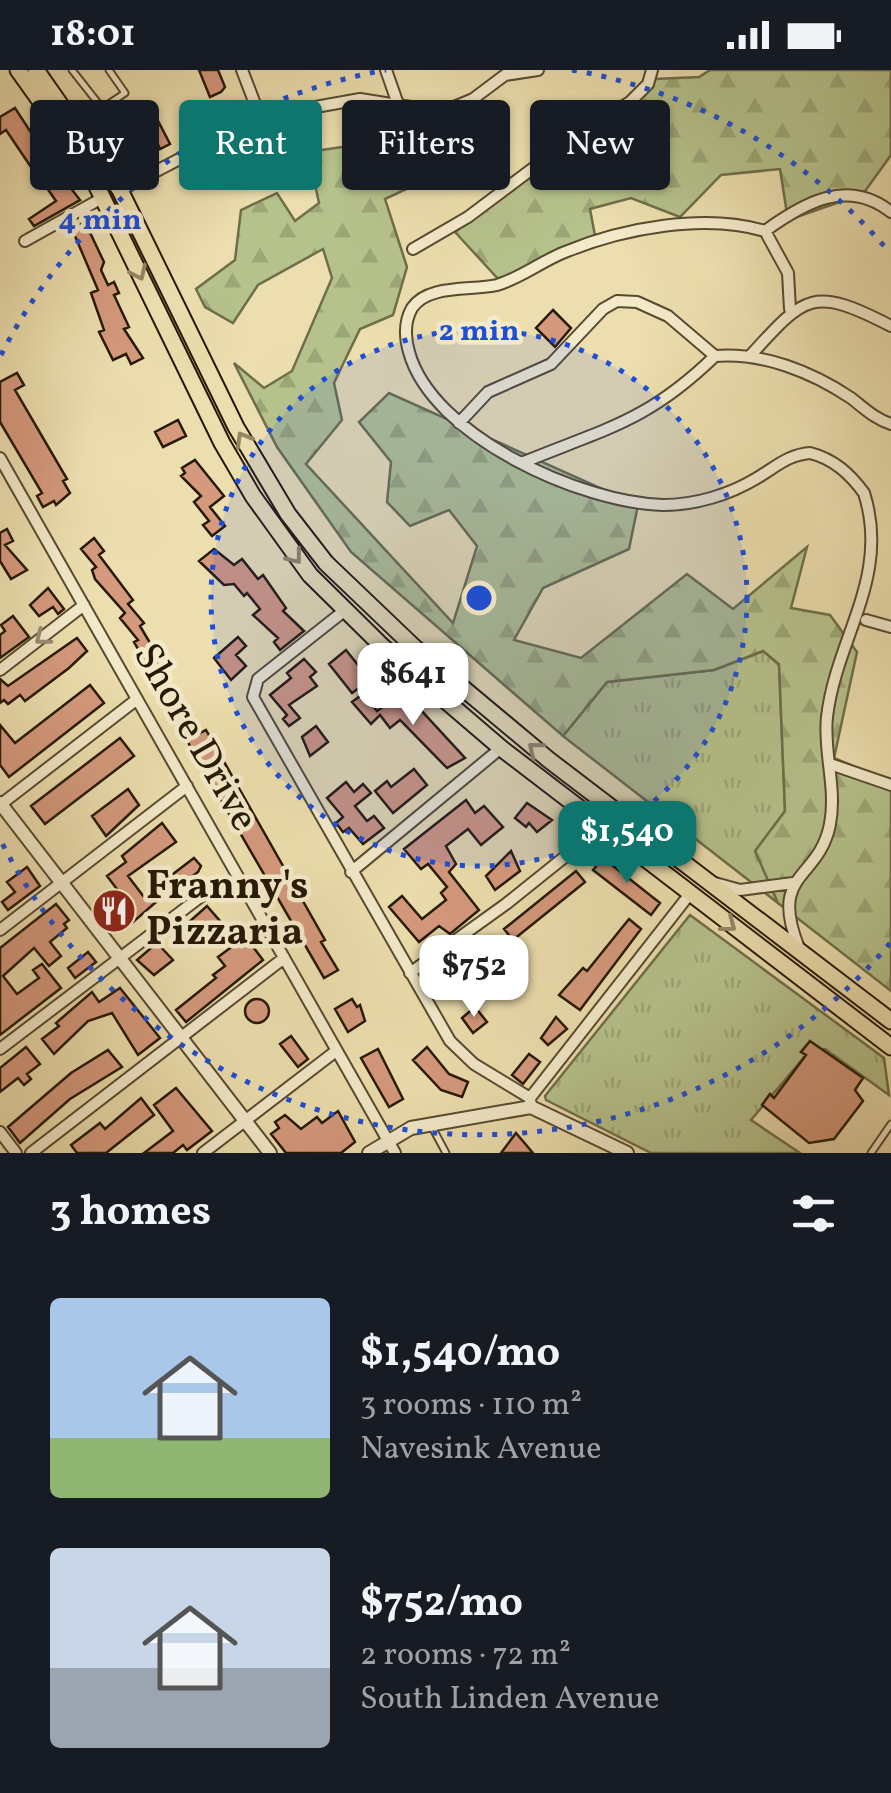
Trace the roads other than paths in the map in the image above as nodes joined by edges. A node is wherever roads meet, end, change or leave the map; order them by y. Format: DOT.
graph roads {
  1 [pos="18,70"];
  2 [pos="36,70"];
  3 [pos="72,70"];
  4 [pos="109,70"];
  5 [pos="242,70"];
  6 [pos="386,70"];
  7 [pos="538,70"];
  8 [pos="652,70"];
  9 [pos="58,100"];
  10 [pos="96,100"];
  11 [pos="114,100"];
  12 [pos="253,100"];
  13 [pos="396,100"];
  14 [pos="471,100"];
  15 [pos="179,159"];
  16 [pos="110,190"];
  17 [pos="112,194"];
  18 [pos="891,212"];
  19 [pos="765,231"];
  20 [pos="24,241"];
  21 [pos="413,249"];
  22 [pos="790,309"];
  23 [pos="891,326"];
  24 [pos="715,356"];
  25 [pos="750,356"];
  26 [pos="458,423"];
  27 [pos="891,424"];
  28 [pos="0,458"];
  29 [pos="524,462"];
  30 [pos="84,606"];
  31 [pos="344,611"];
  32 [pos="866,620"];
  33 [pos="891,627"];
  34 [pos="0,670"];
  35 [pos="136,700"];
  36 [pos="501,748"];
  37 [pos="830,764"];
  38 [pos="891,785"];
  39 [pos="187,786"];
  40 [pos="0,804"];
  41 [pos="602,827"];
  42 [pos="351,872"];
  43 [pos="704,880"];
  44 [pos="220,882"];
  45 [pos="61,883"];
  46 [pos="793,883"];
  47 [pos="690,895"];
  48 [pos="0,930"];
  49 [pos="802,954"];
  50 [pos="120,958"];
  51 [pos="284,958"];
  52 [pos="410,973"];
  53 [pos="891,1021"];
  54 [pos="181,1038"];
  55 [pos="891,1047"];
  56 [pos="0,1049"];
  57 [pos="336,1051"];
  58 [pos="530,1102"];
  59 [pos="245,1121"];
  60 [pos="891,1124"];
  61 [pos="430,1125"];
  62 [pos="0,1132"];
  63 [pos="388,1139"];
  64 [pos="16,1153"];
  65 [pos="32,1153"];
  66 [pos="204,1153"];
  67 [pos="270,1153"];
  68 [pos="368,1153"];
  69 [pos="396,1153"];
  70 [pos="446,1153"];
  71 [pos="627,1153"];
  72 [pos="871,1153"];
  1 -- 17 [label="highway"];
  2 -- 9 [label="highway"];
  3 -- 10 [label="lane"];
  4 -- 11 [label="lane"];
  5 -- 12 [label="street"];
  6 -- 13 [label="street"];
  7 -- 14 [label="street"];
  8 -- 21 [label="street"];
  15 -- 17 [label="street"];
  16 -- 17 [label="highway"];
  17 -- 20 [label="street"];
  17 -- 31 [label="highway, one-way"];
  43 -- 17 [label="highway, one-way"];
  18 -- 19 [label="street"];
  19 -- 22 [label="street"];
  19 -- 26 [label="street"];
  22 -- 23 [label="street"];
  22 -- 25 [label="street"];
  24 -- 25 [label="street"];
  24 -- 26 [label="street"];
  24 -- 29 [label="street"];
  25 -- 27 [label="street"];
  26 -- 29 [label="street"];
  28 -- 30 [label="street, Shore Drive"];
  29 -- 32 [label="street"];
  30 -- 34 [label="street, one-way"];
  30 -- 35 [label="street, Shore Drive"];
  31 -- 36 [label="highway"];
  31 -- 42 [label="street"];
  32 -- 33 [label="street"];
  32 -- 37 [label="street"];
  35 -- 39 [label="street, Shore Drive"];
  35 -- 40 [label="street"];
  36 -- 41 [label="highway"];
  36 -- 42 [label="street"];
  37 -- 38 [label="street"];
  37 -- 46 [label="street"];
  39 -- 45 [label="street"];
  39 -- 51 [label="street, Shore Drive"];
  40 -- 45 [label="street"];
  41 -- 47 [label="highway"];
  41 -- 52 [label="street"];
  42 -- 52 [label="street"];
  43 -- 46 [label="street"];
  43 -- 49 [label="highway"];
  44 -- 50 [label="street"];
  45 -- 48 [label="street"];
  45 -- 50 [label="street"];
  46 -- 49 [label="street"];
  47 -- 55 [label="highway, one-way"];
  47 -- 58 [label="street"];
  49 -- 53 [label="highway"];
  50 -- 54 [label="street"];
  50 -- 56 [label="street"];
  51 -- 54 [label="street"];
  51 -- 57 [label="street, Shore Drive"];
  52 -- 58 [label="street"];
  54 -- 59 [label="street"];
  54 -- 65 [label="street"];
  57 -- 59 [label="street"];
  57 -- 63 [label="street, Shore Drive"];
  58 -- 61 [label="street"];
  58 -- 71 [label="street"];
  59 -- 66 [label="street"];
  59 -- 67 [label="street"];
  60 -- 72 [label="lane"];
  61 -- 63 [label="street"];
  61 -- 70 [label="lane"];
  62 -- 64 [label="street"];
  63 -- 68 [label="street"];
  63 -- 69 [label="street, Shore Drive"];
}
